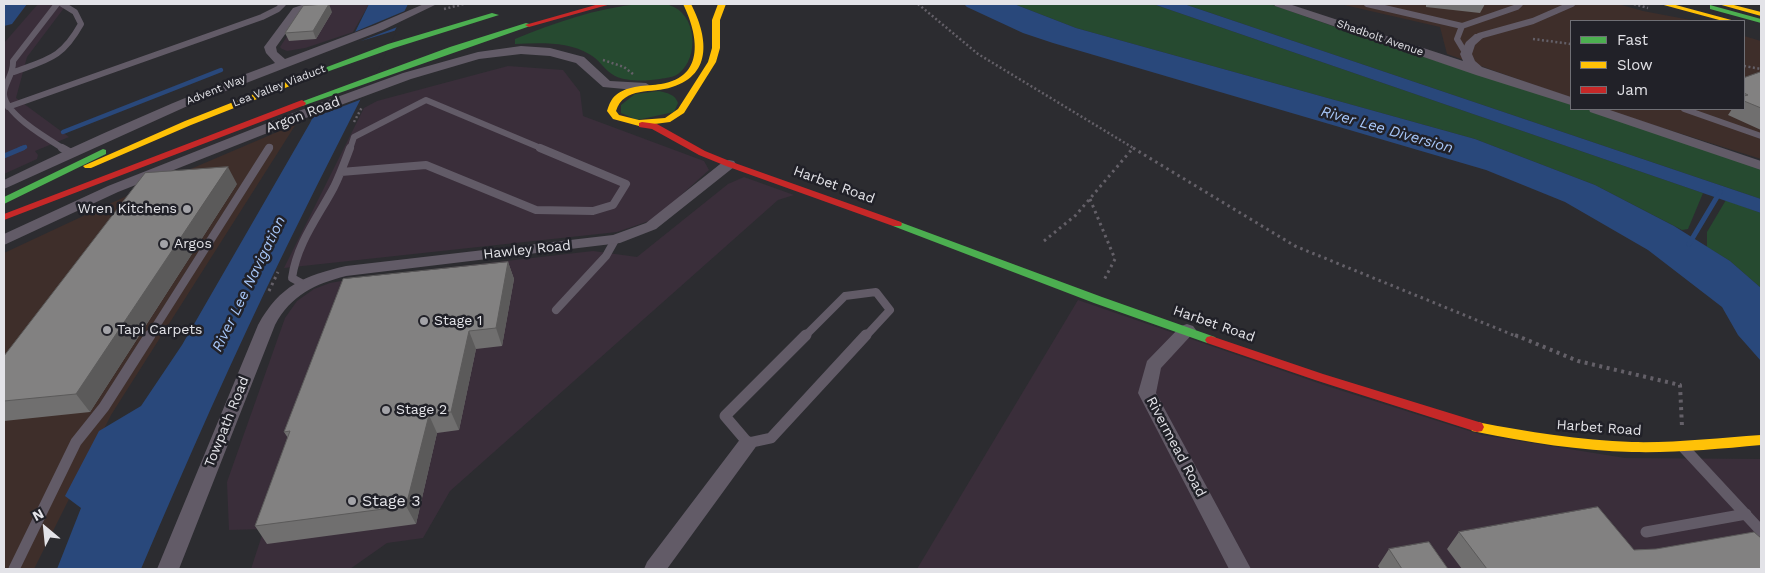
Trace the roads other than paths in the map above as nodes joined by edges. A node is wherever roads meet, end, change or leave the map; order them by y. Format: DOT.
graph roads {
  1 [pos="57,4"];
  2 [pos="62,4"];
  3 [pos="283,4"];
  4 [pos="315,4"];
  5 [pos="432,4"];
  6 [pos="495,4"];
  7 [pos="573,4"];
  8 [pos="606,4"];
  9 [pos="687,4"];
  10 [pos="722,4"];
  11 [pos="1279,4"];
  12 [pos="1367,4"];
  13 [pos="1520,4"];
  14 [pos="1572,4"];
  15 [pos="1664,4"];
  16 [pos="1700,4"];
  17 [pos="1722,4"];
  18 [pos="503,13"];
  19 [pos="1761,14"];
  20 [pos="1726,20"];
  21 [pos="1761,21"];
  22 [pos="1745,25"];
  23 [pos="1462,26"];
  24 [pos="1761,30"];
  25 [pos="1479,36"];
  26 [pos="1466,54"];
  27 [pos="283,64"];
  28 [pos="404,71"];
  29 [pos="14,72"];
  30 [pos="1480,72"];
  31 [pos="607,84"];
  32 [pos="652,87"];
  33 [pos="1570,101"];
  34 [pos="612,104"];
  35 [pos="8,107"];
  36 [pos="1599,110"];
  37 [pos="1687,110"];
  38 [pos="681,112"];
  39 [pos="642,125"];
  40 [pos="1761,136"];
  41 [pos="677,139"];
  42 [pos="270,146"];
  43 [pos="70,153"];
  44 [pos="729,164"];
  45 [pos="1761,166"];
  46 [pos="341,172"];
  47 [pos="4,185"];
  48 [pos="4,202"];
  49 [pos="4,218"];
  50 [pos="4,240"];
  51 [pos="615,240"];
  52 [pos="303,284"];
  53 [pos="556,310"];
  54 [pos="1187,330"];
  55 [pos="1761,440"];
  56 [pos="748,443"];
  57 [pos="1682,446"];
  58 [pos="1746,514"];
  59 [pos="1761,531"];
  60 [pos="1646,532"];
  61 [pos="14,569"];
  62 [pos="168,569"];
  63 [pos="655,569"];
  64 [pos="1240,569"];
  1 -- 29 [label="lane"];
  2 -- 29 [label="lane"];
  3 -- 35 [label="lane"];
  4 -- 27 [label="street"];
  5 -- 27 [label="street, Advent Way"];
  6 -- 48 [label="main road"];
  7 -- 49 [label="main road, Lea Valley Viaduct"];
  8 -- 28 [label="main road"];
  9 -- 32 [label="main road"];
  10 -- 38 [label="main road"];
  11 -- 30 [label="street, Shadbolt Avenue"];
  12 -- 23 [label="lane"];
  13 -- 23 [label="lane"];
  14 -- 25 [label="lane"];
  15 -- 20 [label="main road"];
  16 -- 21 [label="main road"];
  17 -- 19 [label="main road"];
  18 -- 48 [label="main road, Lea Valley Viaduct"];
  22 -- 24 [label="main road"];
  23 -- 26 [label="lane"];
  25 -- 26 [label="street"];
  26 -- 30 [label="street"];
  27 -- 43 [label="street, Advent Way"];
  28 -- 31 [label="street, Argon Road"];
  28 -- 49 [label="main road"];
  28 -- 50 [label="street, Argon Road"];
  29 -- 35 [label="lane"];
  30 -- 33 [label="street, Shadbolt Avenue"];
  31 -- 32 [label="street"];
  31 -- 34 [label="street"];
  32 -- 34 [label="main road"];
  32 -- 38 [label="main road"];
  34 -- 39 [label="main road, Harbet Road"];
  35 -- 43 [label="lane"];
  36 -- 45 [label="street"];
  37 -- 40 [label="lane"];
  38 -- 39 [label="main road"];
  38 -- 41 [label="main road"];
  39 -- 41 [label="main road, Harbet Road"];
  41 -- 44 [label="main road, Harbet Road"];
  42 -- 61 [label="lane"];
  43 -- 47 [label="street, Advent Way"];
  44 -- 51 [label="street, Hawley Road"];
  44 -- 54 [label="main road, Harbet Road"];
  46 -- 46 [label="lane"];
  46 -- 52 [label="lane"];
  51 -- 52 [label="street, Hawley Road"];
  51 -- 53 [label="lane"];
  52 -- 62 [label="street, Towpath Road"];
  54 -- 57 [label="main road, Harbet Road"];
  54 -- 64 [label="street, Rivermead Road"];
  55 -- 57 [label="main road, Harbet Road"];
  56 -- 56 [label="lane"];
  56 -- 63 [label="street"];
  57 -- 58 [label="lane"];
  58 -- 59 [label="lane"];
  58 -- 60 [label="lane"];
}
